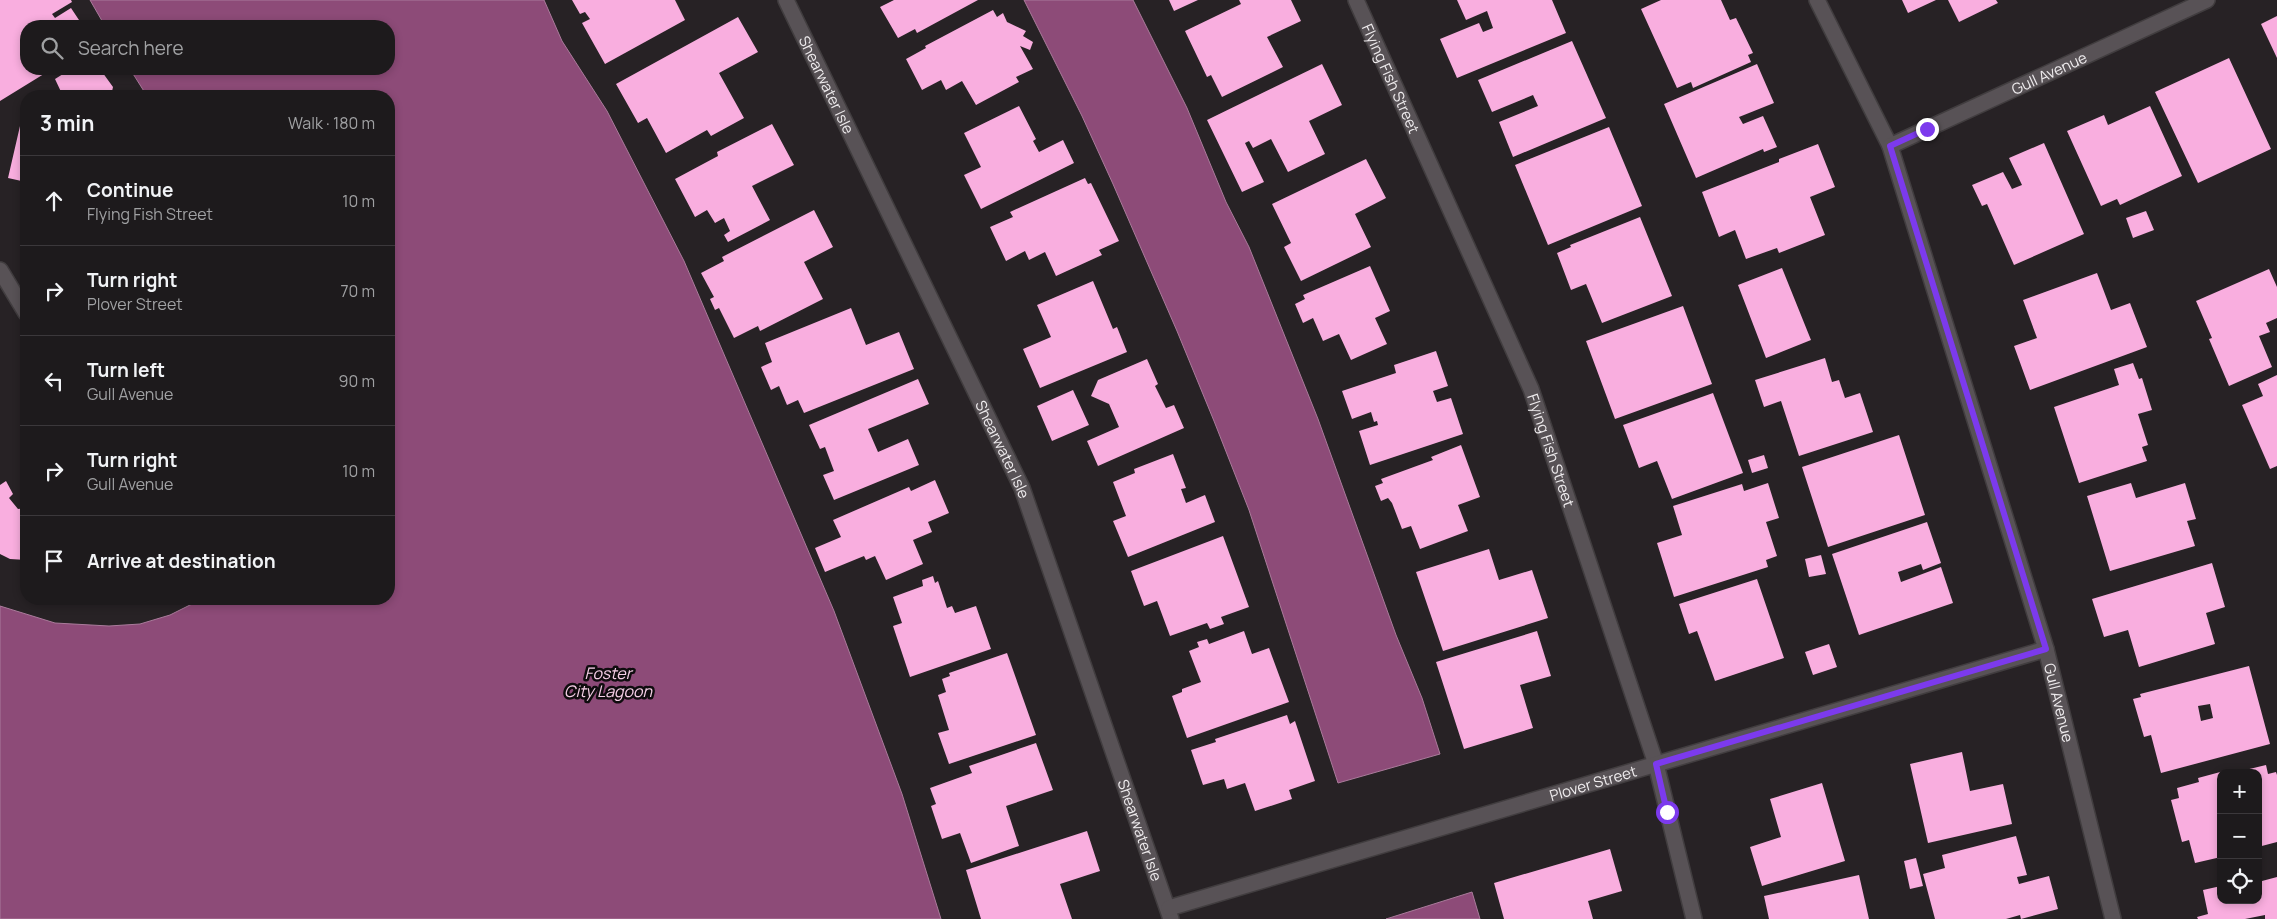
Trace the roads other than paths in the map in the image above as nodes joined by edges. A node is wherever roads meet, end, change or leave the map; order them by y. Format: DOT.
graph roads {
  1 [pos="786,0"];
  2 [pos="1356,0"];
  3 [pos="1816,0"];
  4 [pos="2208,0"];
  5 [pos="1890,146"];
  6 [pos="0,270"];
  7 [pos="20,303"];
  8 [pos="2046,649"];
  9 [pos="1656,764"];
  10 [pos="1170,913"];
  11 [pos="1694,919"];
  12 [pos="2113,919"];
  1 -- 10 [label="street, Shearwater Isle"];
  2 -- 9 [label="street, Flying Fish Street"];
  3 -- 5 [label="street, Gull Avenue"];
  4 -- 5 [label="street, Gull Avenue"];
  5 -- 8 [label="street, Gull Avenue"];
  6 -- 7 [label="street"];
  8 -- 9 [label="street, Plover Street"];
  8 -- 12 [label="street, Gull Avenue"];
  9 -- 10 [label="street, Plover Street"];
  9 -- 11 [label="street, Flying Fish Street"];
}
